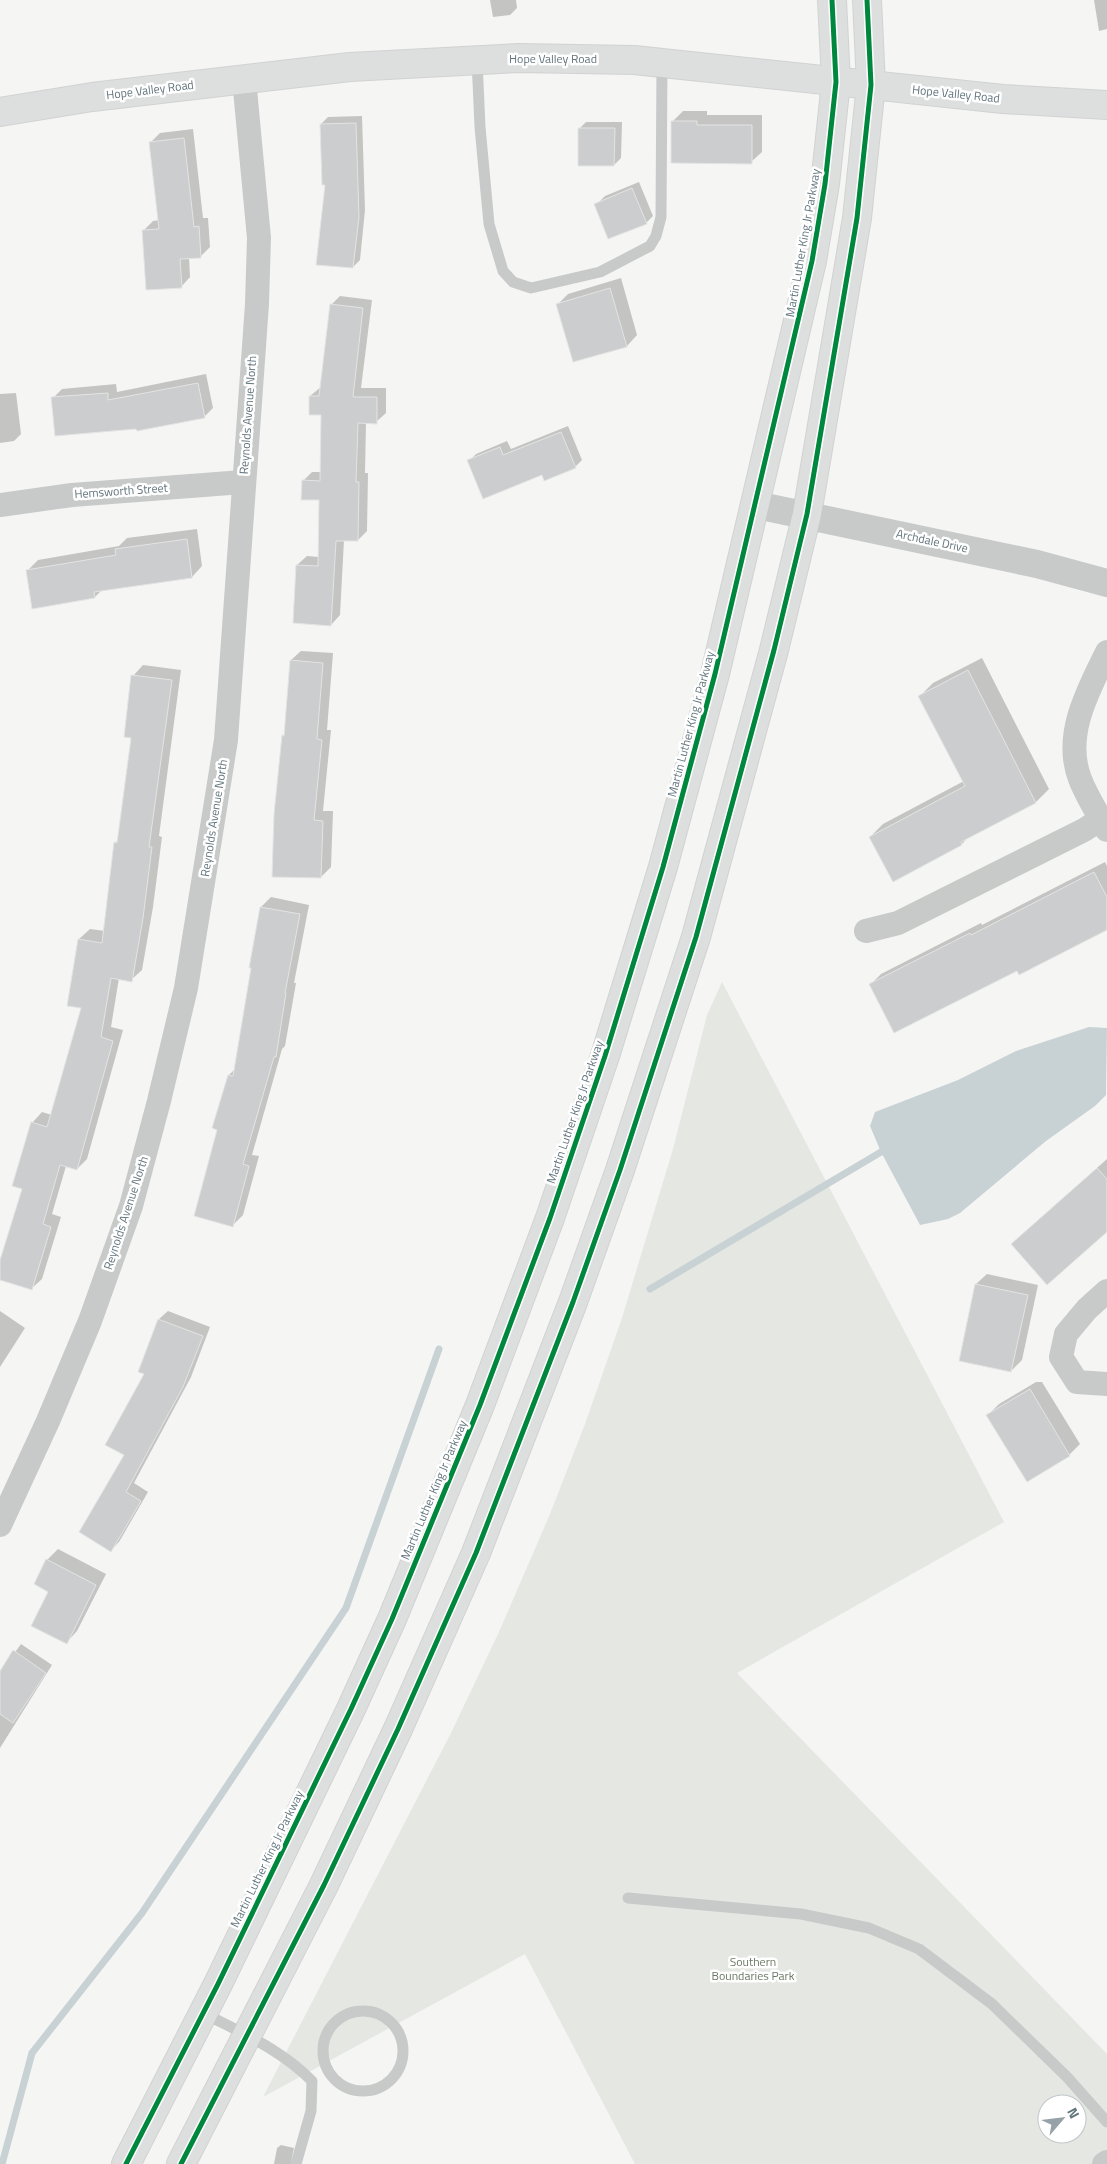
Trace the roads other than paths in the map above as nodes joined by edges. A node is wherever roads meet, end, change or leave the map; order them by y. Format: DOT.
graph roads {
  1 [pos="832,0"];
  2 [pos="867,0"];
  3 [pos="477,60"];
  4 [pos="662,63"];
  5 [pos="244,79"];
  6 [pos="836,82"];
  7 [pos="871,85"];
  8 [pos="1107,106"];
  9 [pos="0,112"];
  10 [pos="243,482"];
  11 [pos="0,505"];
  12 [pos="756,505"];
  13 [pos="807,514"];
  14 [pos="1107,583"];
  15 [pos="1107,652"];
  16 [pos="1104,824"];
  17 [pos="866,931"];
  18 [pos="1105,1299"];
  19 [pos="1107,1384"];
  20 [pos="0,1525"];
  21 [pos="628,1898"];
  22 [pos="204,2013"];
  23 [pos="247,2035"];
  24 [pos="330,2072"];
  25 [pos="312,2081"];
  26 [pos="1107,2122"];
  27 [pos="1107,2162"];
  28 [pos="126,2164"];
  29 [pos="181,2164"];
  30 [pos="296,2164"];
  31 [pos="1104,2164"];
  1 -- 6 [label="main road, Martin Luther King Jr Parkway"];
  2 -- 7 [label="main road"];
  3 -- 4 [label="main road, Hope Valley Road"];
  3 -- 4 [label="lane"];
  3 -- 5 [label="main road, Hope Valley Road"];
  4 -- 6 [label="main road, Hope Valley Road"];
  5 -- 9 [label="main road, Hope Valley Road"];
  5 -- 10 [label="street, Reynolds Avenue North"];
  6 -- 7 [label="main road, Hope Valley Road"];
  6 -- 12 [label="main road, Martin Luther King Jr Parkway"];
  7 -- 8 [label="main road, Hope Valley Road"];
  7 -- 13 [label="main road"];
  10 -- 11 [label="street, Hemsworth Street"];
  10 -- 20 [label="street, Reynolds Avenue North"];
  12 -- 13 [label="street, Archdale Drive"];
  12 -- 22 [label="main road, Martin Luther King Jr Parkway"];
  13 -- 14 [label="street, Archdale Drive"];
  13 -- 23 [label="main road"];
  15 -- 16 [label="street"];
  16 -- 17 [label="street"];
  18 -- 19 [label="street"];
  21 -- 26 [label="lane"];
  22 -- 23 [label="lane"];
  22 -- 28 [label="main road, Martin Luther King Jr Parkway"];
  23 -- 25 [label="lane"];
  23 -- 29 [label="main road"];
  24 -- 24 [label="lane"];
  24 -- 25 [label="lane"];
  25 -- 30 [label="lane"];
  27 -- 31 [label="street"];
}
